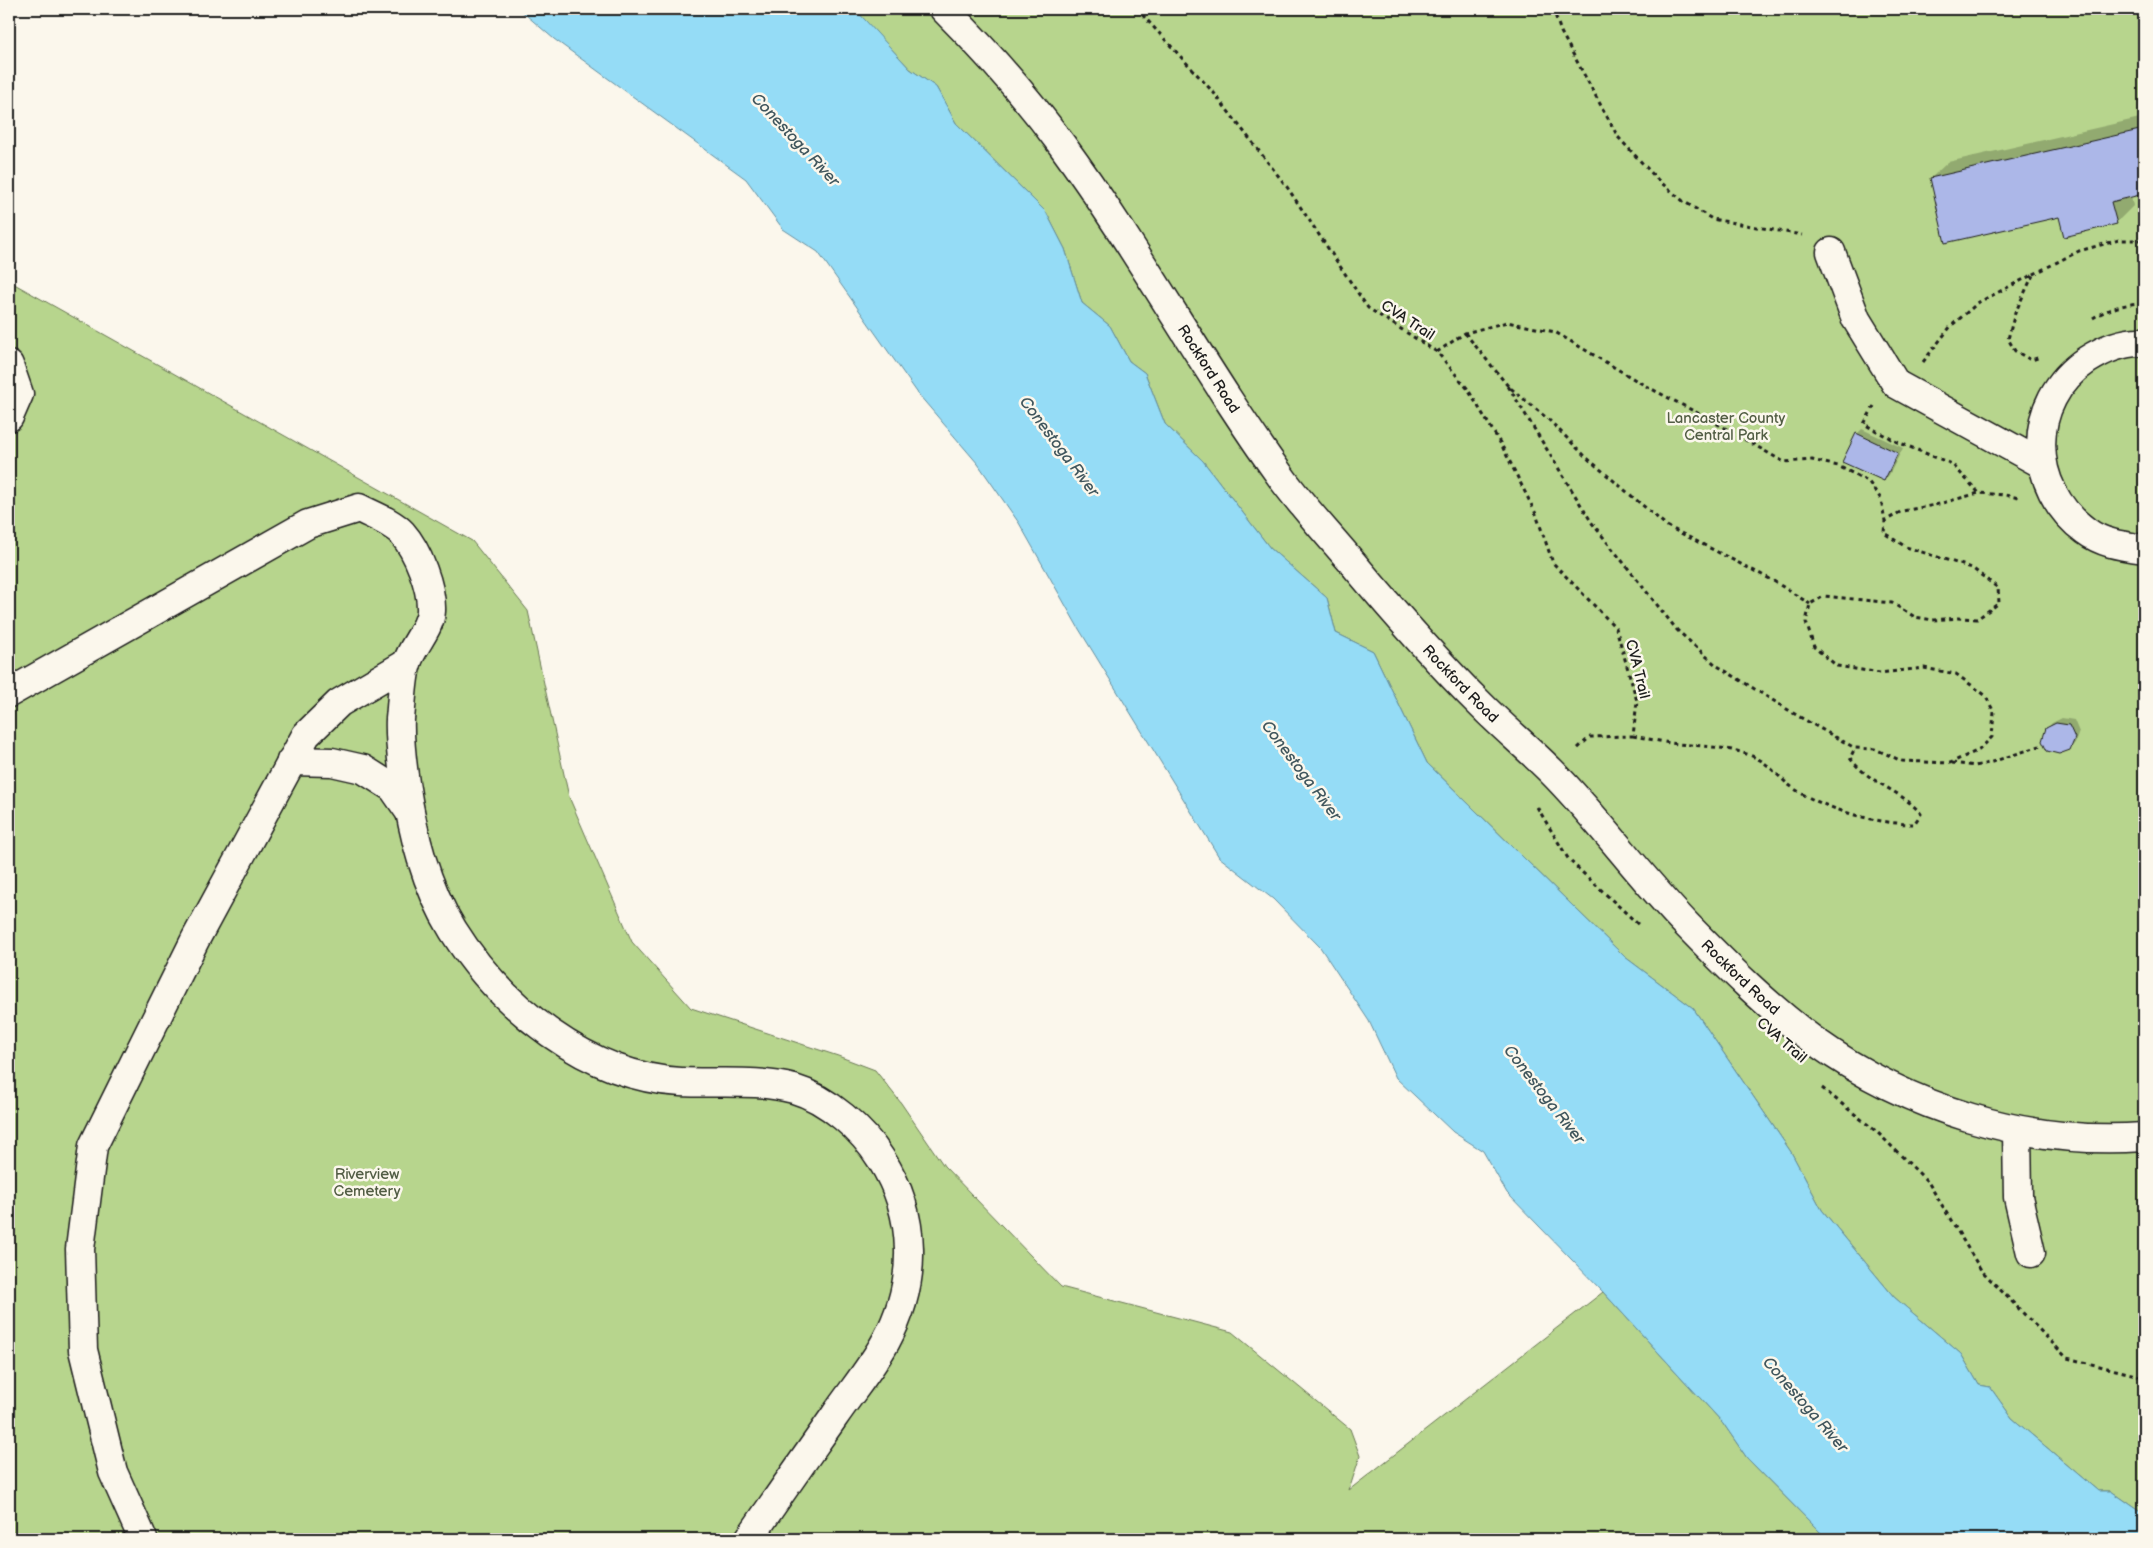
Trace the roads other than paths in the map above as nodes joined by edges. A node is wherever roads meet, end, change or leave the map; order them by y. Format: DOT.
graph roads {
  1 [pos="944,9"];
  2 [pos="1831,252"];
  3 [pos="2144,342"];
  4 [pos="9,365"];
  5 [pos="9,417"];
  6 [pos="2042,464"];
  7 [pos="2144,549"];
  8 [pos="407,663"];
  9 [pos="9,693"];
  10 [pos="292,761"];
  11 [pos="410,813"];
  12 [pos="2017,1130"];
  13 [pos="2144,1137"];
  14 [pos="2031,1253"];
  15 [pos="143,1539"];
  16 [pos="749,1539"];
  1 -- 12 [label="street, Rockford Road"];
  2 -- 6 [label="street"];
  3 -- 6 [label="street"];
  4 -- 5 [label="street"];
  6 -- 7 [label="street"];
  8 -- 9 [label="street"];
  8 -- 10 [label="street"];
  8 -- 11 [label="street"];
  10 -- 11 [label="street"];
  10 -- 15 [label="street"];
  11 -- 16 [label="street"];
  12 -- 13 [label="street, Rockford Road"];
  12 -- 14 [label="street"];
}
